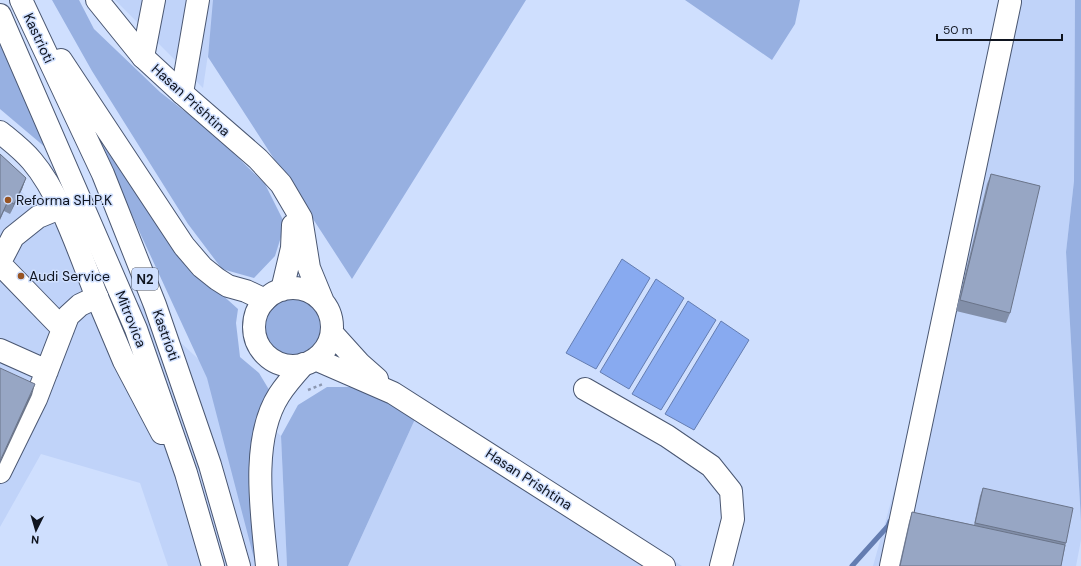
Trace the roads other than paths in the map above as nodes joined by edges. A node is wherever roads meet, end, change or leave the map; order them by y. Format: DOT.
graph roads {
  1 [pos="97,0"];
  2 [pos="198,0"];
  3 [pos="22,2"];
  4 [pos="1010,2"];
  5 [pos="150,4"];
  6 [pos="0,15"];
  7 [pos="143,57"];
  8 [pos="182,93"];
  9 [pos="0,132"];
  10 [pos="290,196"];
  11 [pos="60,208"];
  12 [pos="0,263"];
  13 [pos="273,295"];
  14 [pos="97,297"];
  15 [pos="323,302"];
  16 [pos="63,329"];
  17 [pos="332,333"];
  18 [pos="0,350"];
  19 [pos="309,362"];
  20 [pos="47,371"];
  21 [pos="585,389"];
  22 [pos="393,393"];
  23 [pos="0,472"];
  24 [pos="186,474"];
  25 [pos="213,566"];
  26 [pos="239,566"];
  27 [pos="267,566"];
  28 [pos="664,566"];
  29 [pos="721,566"];
  30 [pos="891,566"];
  1 -- 7 [label="main road, Hasan Prishtina"];
  2 -- 8 [label="main road"];
  3 -- 13 [label="main road"];
  3 -- 26 [label="main road, Kastrioti / N2"];
  4 -- 30 [label="main road"];
  5 -- 7 [label="main road"];
  6 -- 24 [label="main road, Mitrovica / N2"];
  7 -- 8 [label="main road, Hasan Prishtina"];
  8 -- 10 [label="main road, Hasan Prishtina"];
  9 -- 11 [label="main road"];
  10 -- 13 [label="main road, Hasan Prishtina"];
  10 -- 15 [label="main road, Hasan Prishtina"];
  11 -- 12 [label="main road"];
  11 -- 14 [label="main road"];
  12 -- 16 [label="main road"];
  13 -- 15 [label="main road"];
  13 -- 19 [label="main road"];
  14 -- 16 [label="main road"];
  14 -- 24 [label="main road"];
  15 -- 17 [label="main road"];
  16 -- 20 [label="main road"];
  17 -- 19 [label="main road"];
  17 -- 22 [label="main road, Hasan Prishtina"];
  18 -- 20 [label="main road"];
  19 -- 22 [label="main road, Hasan Prishtina"];
  19 -- 27 [label="main road"];
  20 -- 23 [label="main road"];
  21 -- 29 [label="main road"];
  22 -- 28 [label="main road, Hasan Prishtina"];
  24 -- 25 [label="main road, N2"];
}
